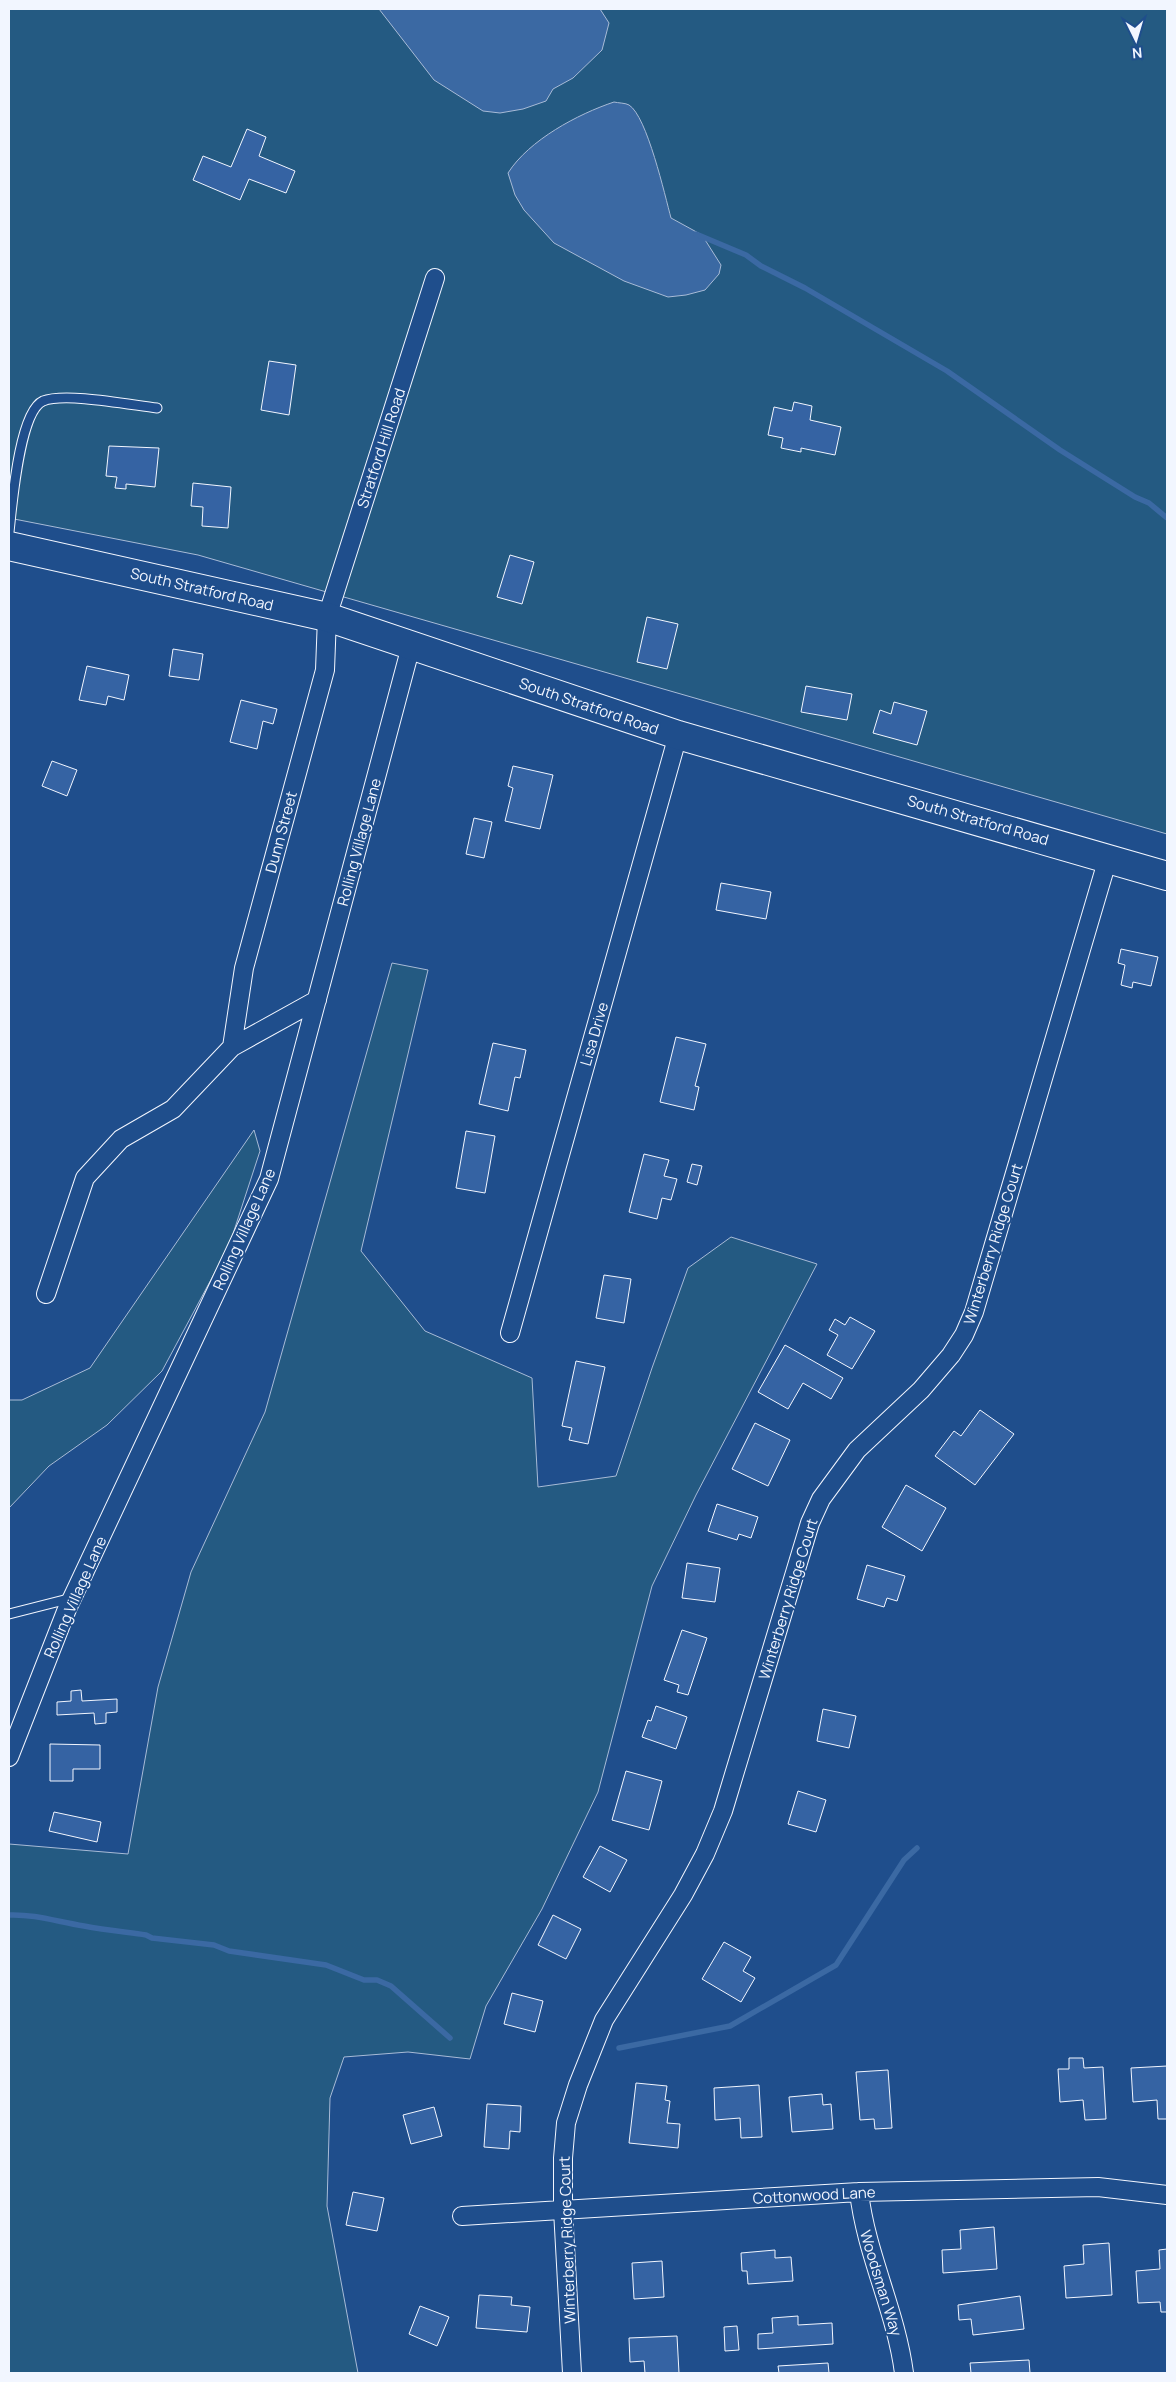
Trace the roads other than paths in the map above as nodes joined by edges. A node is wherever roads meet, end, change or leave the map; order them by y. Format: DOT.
graph roads {
  1 [pos="435,278"];
  2 [pos="157,408"];
  3 [pos="9,532"];
  4 [pos="9,546"];
  5 [pos="327,617"];
  6 [pos="411,646"];
  7 [pos="678,736"];
  8 [pos="1108,858"];
  9 [pos="1167,876"];
  10 [pos="317,1000"];
  11 [pos="232,1047"];
  12 [pos="46,1294"];
  13 [pos="510,1333"];
  14 [pos="72,1598"];
  15 [pos="9,1614"];
  16 [pos="9,1757"];
  17 [pos="859,2192"];
  18 [pos="1167,2195"];
  19 [pos="563,2210"];
  20 [pos="462,2216"];
  21 [pos="572,2373"];
  22 [pos="904,2373"];
  1 -- 5 [label="street, Stratford Hill Road"];
  2 -- 3 [label="lane"];
  4 -- 5 [label="main road, South Stratford Road"];
  5 -- 6 [label="main road, South Stratford Road"];
  5 -- 11 [label="street, Dunn Street"];
  6 -- 7 [label="main road, South Stratford Road"];
  6 -- 10 [label="street, Rolling Village Lane"];
  7 -- 8 [label="main road, South Stratford Road"];
  7 -- 13 [label="street, Lisa Drive"];
  8 -- 9 [label="main road, South Stratford Road"];
  8 -- 19 [label="street, Winterberry Ridge Court"];
  10 -- 11 [label="street"];
  10 -- 14 [label="street, Rolling Village Lane"];
  11 -- 12 [label="street"];
  14 -- 15 [label="lane"];
  14 -- 16 [label="street, Rolling Village Lane"];
  17 -- 18 [label="street, Cottonwood Lane"];
  17 -- 19 [label="street, Cottonwood Lane"];
  17 -- 22 [label="street, Woodsman Way"];
  19 -- 20 [label="street, Cottonwood Lane"];
  19 -- 21 [label="street, Winterberry Ridge Court"];
}
